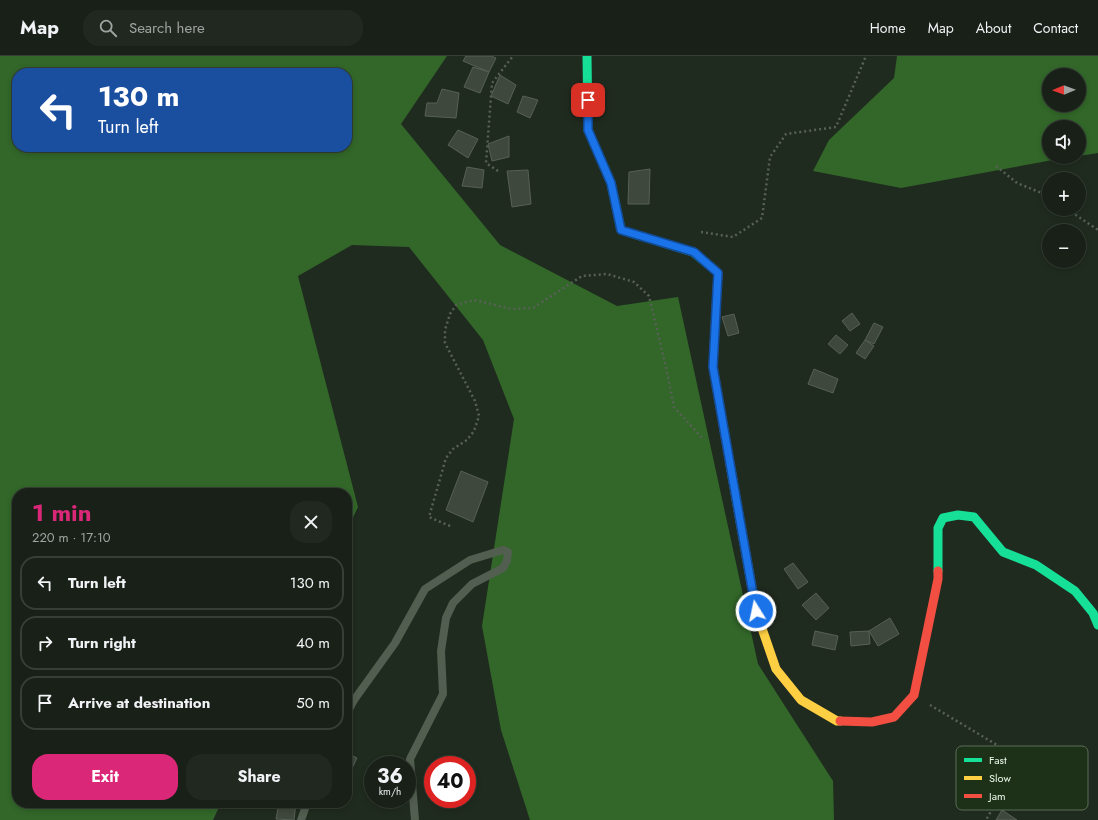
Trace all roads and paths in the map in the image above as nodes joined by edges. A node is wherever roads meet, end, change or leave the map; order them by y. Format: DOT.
graph roads {
  1 [pos="513,56"];
  2 [pos="587,56"];
  3 [pos="866,56"];
  4 [pos="996,166"];
  5 [pos="498,171"];
  6 [pos="1042,193"];
  7 [pos="1077,216"];
  8 [pos="1098,230"];
  9 [pos="694,252"];
  10 [pos="705,440"];
  11 [pos="450,526"];
  12 [pos="1098,625"];
  13 [pos="914,695"];
  14 [pos="352,704"];
  15 [pos="997,746"];
  16 [pos="305,808"];
  17 [pos="992,810"];
  18 [pos="301,820"];
  19 [pos="415,820"];
  20 [pos="986,820"];
  1 -- 5 [label="path"];
  2 -- 9 [label="street"];
  3 -- 9 [label="path"];
  4 -- 6 [label="path"];
  7 -- 8 [label="path"];
  9 -- 13 [label="street"];
  10 -- 11 [label="path"];
  12 -- 13 [label="street"];
  13 -- 15 [label="path"];
  14 -- 19 [label="lane"];
  16 -- 18 [label="lane"];
  17 -- 20 [label="path"];
}
